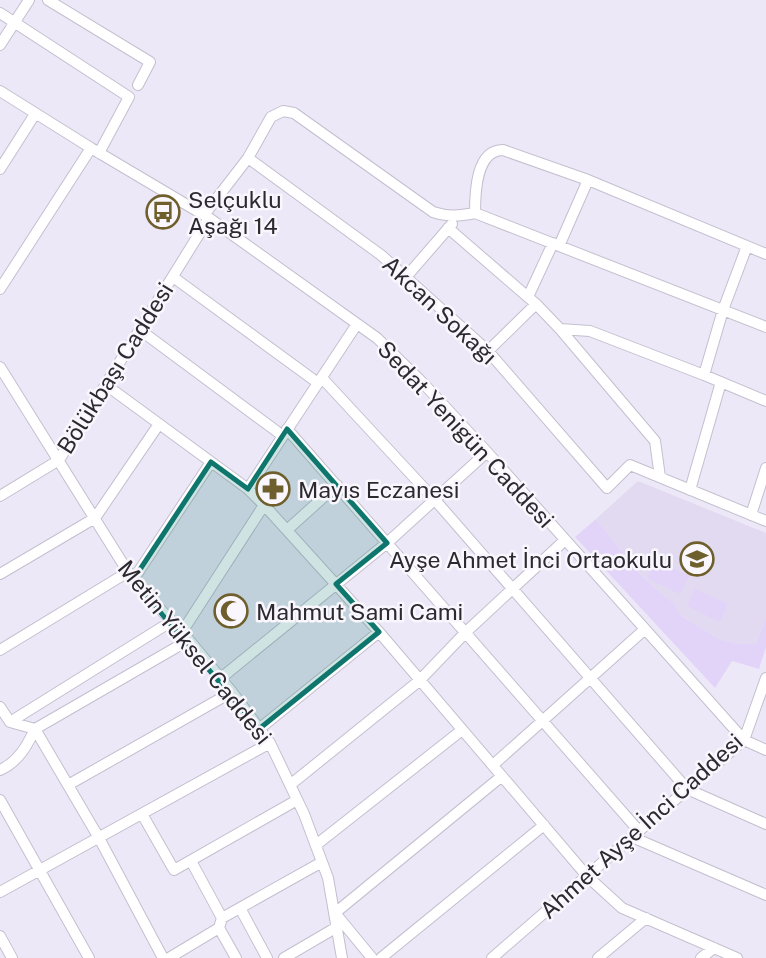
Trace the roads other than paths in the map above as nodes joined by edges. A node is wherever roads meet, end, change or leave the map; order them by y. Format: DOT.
graph roads {
  1 [pos="29,0"];
  2 [pos="48,0"];
  3 [pos="0,13"];
  4 [pos="14,21"];
  5 [pos="0,45"];
  6 [pos="138,85"];
  7 [pos="0,91"];
  8 [pos="36,114"];
  9 [pos="95,151"];
  10 [pos="248,158"];
  11 [pos="0,169"];
  12 [pos="588,180"];
  13 [pos="475,213"];
  14 [pos="458,216"];
  15 [pos="207,217"];
  16 [pos="448,228"];
  17 [pos="556,244"];
  18 [pos="747,246"];
  19 [pos="766,254"];
  20 [pos="173,277"];
  21 [pos="406,277"];
  22 [pos="0,289"];
  23 [pos="532,301"];
  24 [pos="723,310"];
  25 [pos="357,324"];
  26 [pos="766,327"];
  27 [pos="560,329"];
  28 [pos="140,330"];
  29 [pos="488,351"];
  30 [pos="0,366"];
  31 [pos="704,375"];
  32 [pos="320,381"];
  33 [pos="721,382"];
  34 [pos="106,385"];
  35 [pos="766,401"];
  36 [pos="159,424"];
  37 [pos="285,433"];
  38 [pos="488,452"];
  39 [pos="59,460"];
  40 [pos="211,462"];
  41 [pos="766,468"];
  42 [pos="660,477"];
  43 [pos="337,485"];
  44 [pos="248,489"];
  45 [pos="690,490"];
  46 [pos="0,495"];
  47 [pos="435,500"];
  48 [pos="264,505"];
  49 [pos="751,515"];
  50 [pos="95,518"];
  51 [pos="766,522"];
  52 [pos="287,530"];
  53 [pos="565,540"];
  54 [pos="387,542"];
  55 [pos="0,574"];
  56 [pos="130,576"];
  57 [pos="336,584"];
  58 [pos="512,589"];
  59 [pos="172,621"];
  60 [pos="644,630"];
  61 [pos="379,632"];
  62 [pos="466,632"];
  63 [pos="186,636"];
  64 [pos="0,650"];
  65 [pos="221,678"];
  66 [pos="590,678"];
  67 [pos="766,678"];
  68 [pos="419,681"];
  69 [pos="232,692"];
  70 [pos="0,706"];
  71 [pos="542,721"];
  72 [pos="9,722"];
  73 [pos="260,729"];
  74 [pos="35,730"];
  75 [pos="462,730"];
  76 [pos="744,740"];
  77 [pos="270,743"];
  78 [pos="766,750"];
  79 [pos="493,765"];
  80 [pos="0,770"];
  81 [pos="502,776"];
  82 [pos="68,785"];
  83 [pos="290,785"];
  84 [pos="687,789"];
  85 [pos="0,800"];
  86 [pos="297,800"];
  87 [pos="142,814"];
  88 [pos="766,824"];
  89 [pos="544,825"];
  90 [pos="636,834"];
  91 [pos="99,838"];
  92 [pos="316,845"];
  93 [pos="191,861"];
  94 [pos="322,862"];
  95 [pos="39,870"];
  96 [pos="587,876"];
  97 [pos="0,892"];
  98 [pos="766,895"];
  99 [pos="240,908"];
  100 [pos="335,913"];
  101 [pos="646,918"];
  102 [pos="220,923"];
  103 [pos="337,927"];
  104 [pos="0,936"];
  105 [pos="714,948"];
  106 [pos="12,958"];
  107 [pos="89,958"];
  108 [pos="163,958"];
  109 [pos="169,958"];
  110 [pos="236,958"];
  111 [pos="267,958"];
  112 [pos="284,958"];
  113 [pos="342,958"];
  114 [pos="372,958"];
  115 [pos="381,958"];
  116 [pos="492,958"];
  117 [pos="598,958"];
  118 [pos="701,958"];
  119 [pos="737,958"];
  1 -- 4 [label="street"];
  2 -- 6 [label="street"];
  3 -- 4 [label="street"];
  4 -- 5 [label="street"];
  4 -- 9 [label="street"];
  7 -- 8 [label="street, Sedat Yenigün Caddesi"];
  8 -- 9 [label="street, Sedat Yenigün Caddesi"];
  8 -- 11 [label="street"];
  9 -- 15 [label="street, Sedat Yenigün Caddesi"];
  9 -- 22 [label="street"];
  10 -- 14 [label="street, Bölükbaşı Caddesi"];
  10 -- 15 [label="street, Bölükbaşı Caddesi"];
  10 -- 21 [label="street, Akcan Sokağı"];
  12 -- 13 [label="street"];
  12 -- 17 [label="street"];
  12 -- 18 [label="street"];
  13 -- 14 [label="street"];
  13 -- 17 [label="street"];
  14 -- 16 [label="street"];
  15 -- 20 [label="street, Bölükbaşı Caddesi"];
  15 -- 25 [label="street, Sedat Yenigün Caddesi"];
  16 -- 21 [label="street"];
  16 -- 23 [label="street"];
  17 -- 23 [label="street"];
  17 -- 24 [label="street"];
  18 -- 19 [label="street"];
  18 -- 24 [label="street"];
  20 -- 28 [label="street, Bölükbaşı Caddesi"];
  20 -- 32 [label="street"];
  21 -- 29 [label="street, Akcan Sokağı"];
  23 -- 27 [label="street"];
  23 -- 29 [label="street"];
  24 -- 26 [label="street"];
  24 -- 31 [label="street"];
  25 -- 32 [label="street"];
  25 -- 38 [label="street, Sedat Yenigün Caddesi"];
  27 -- 31 [label="street"];
  27 -- 42 [label="street"];
  28 -- 34 [label="street, Bölükbaşı Caddesi"];
  28 -- 37 [label="street"];
  29 -- 42 [label="street, Akcan Sokağı"];
  30 -- 39 [label="street, Metin Yüksel Caddesi"];
  31 -- 33 [label="street"];
  32 -- 37 [label="street"];
  32 -- 47 [label="street"];
  33 -- 35 [label="street"];
  33 -- 45 [label="street"];
  34 -- 36 [label="street"];
  34 -- 39 [label="street, Bölükbaşı Caddesi"];
  36 -- 40 [label="street"];
  36 -- 50 [label="street"];
  37 -- 43 [label="street"];
  37 -- 44 [label="street"];
  38 -- 47 [label="street"];
  38 -- 53 [label="street, Sedat Yenigün Caddesi"];
  39 -- 46 [label="street, Bölükbaşı Caddesi"];
  39 -- 50 [label="street, Metin Yüksel Caddesi"];
  40 -- 44 [label="street"];
  40 -- 56 [label="street"];
  41 -- 49 [label="street"];
  42 -- 45 [label="street"];
  43 -- 52 [label="street"];
  43 -- 54 [label="street"];
  44 -- 48 [label="street"];
  45 -- 49 [label="street"];
  47 -- 54 [label="street"];
  47 -- 58 [label="street"];
  48 -- 52 [label="street"];
  48 -- 63 [label="street"];
  49 -- 51 [label="street"];
  50 -- 55 [label="street"];
  50 -- 56 [label="street, Metin Yüksel Caddesi"];
  52 -- 57 [label="street"];
  53 -- 58 [label="street"];
  53 -- 60 [label="street, Sedat Yenigün Caddesi"];
  54 -- 57 [label="street"];
  54 -- 62 [label="street"];
  56 -- 59 [label="street, Metin Yüksel Caddesi"];
  56 -- 64 [label="street"];
  57 -- 61 [label="street"];
  57 -- 65 [label="street"];
  58 -- 62 [label="street"];
  58 -- 66 [label="street"];
  59 -- 63 [label="street, Metin Yüksel Caddesi"];
  59 -- 72 [label="street"];
  60 -- 66 [label="street"];
  60 -- 76 [label="street, Sedat Yenigün Caddesi"];
  61 -- 68 [label="street"];
  61 -- 73 [label="street"];
  62 -- 68 [label="street"];
  62 -- 71 [label="street"];
  63 -- 65 [label="street, Metin Yüksel Caddesi"];
  63 -- 74 [label="street"];
  65 -- 69 [label="street, Metin Yüksel Caddesi"];
  66 -- 71 [label="street"];
  66 -- 84 [label="street"];
  67 -- 76 [label="street, Ahmet Ayşe İnci Caddesi"];
  68 -- 75 [label="street"];
  68 -- 83 [label="street"];
  69 -- 73 [label="street, Metin Yüksel Caddesi"];
  69 -- 82 [label="street"];
  70 -- 72 [label="street"];
  71 -- 79 [label="street"];
  71 -- 90 [label="street"];
  72 -- 74 [label="street"];
  73 -- 77 [label="street, Metin Yüksel Caddesi"];
  74 -- 80 [label="street"];
  74 -- 82 [label="street"];
  75 -- 79 [label="street"];
  75 -- 92 [label="street"];
  76 -- 78 [label="street"];
  76 -- 84 [label="street, Ahmet Ayşe İnci Caddesi"];
  77 -- 83 [label="street, Metin Yüksel Caddesi"];
  77 -- 87 [label="street"];
  79 -- 81 [label="street"];
  81 -- 89 [label="street"];
  81 -- 100 [label="street"];
  82 -- 91 [label="street"];
  83 -- 86 [label="street, Metin Yüksel Caddesi"];
  84 -- 88 [label="street"];
  84 -- 90 [label="street, Ahmet Ayşe İnci Caddesi"];
  85 -- 95 [label="street"];
  86 -- 92 [label="street, Metin Yüksel Caddesi"];
  86 -- 93 [label="street"];
  87 -- 91 [label="street"];
  87 -- 93 [label="street"];
  89 -- 96 [label="street"];
  89 -- 115 [label="street"];
  90 -- 96 [label="street, Ahmet Ayşe İnci Caddesi"];
  90 -- 98 [label="street"];
  91 -- 95 [label="street"];
  91 -- 108 [label="street"];
  92 -- 94 [label="street, Metin Yüksel Caddesi"];
  93 -- 102 [label="street"];
  94 -- 99 [label="street"];
  94 -- 100 [label="street, Metin Yüksel Caddesi"];
  95 -- 97 [label="street"];
  95 -- 107 [label="street"];
  96 -- 101 [label="street"];
  96 -- 116 [label="street, Ahmet Ayşe İnci Caddesi"];
  99 -- 102 [label="street"];
  99 -- 111 [label="street"];
  100 -- 103 [label="street, Metin Yüksel Caddesi"];
  100 -- 114 [label="street"];
  101 -- 105 [label="street"];
  101 -- 117 [label="street"];
  102 -- 109 [label="street"];
  102 -- 110 [label="street"];
  103 -- 112 [label="street"];
  103 -- 113 [label="street, Metin Yüksel Caddesi"];
  104 -- 106 [label="street"];
  105 -- 118 [label="street"];
  105 -- 119 [label="street"];
}
